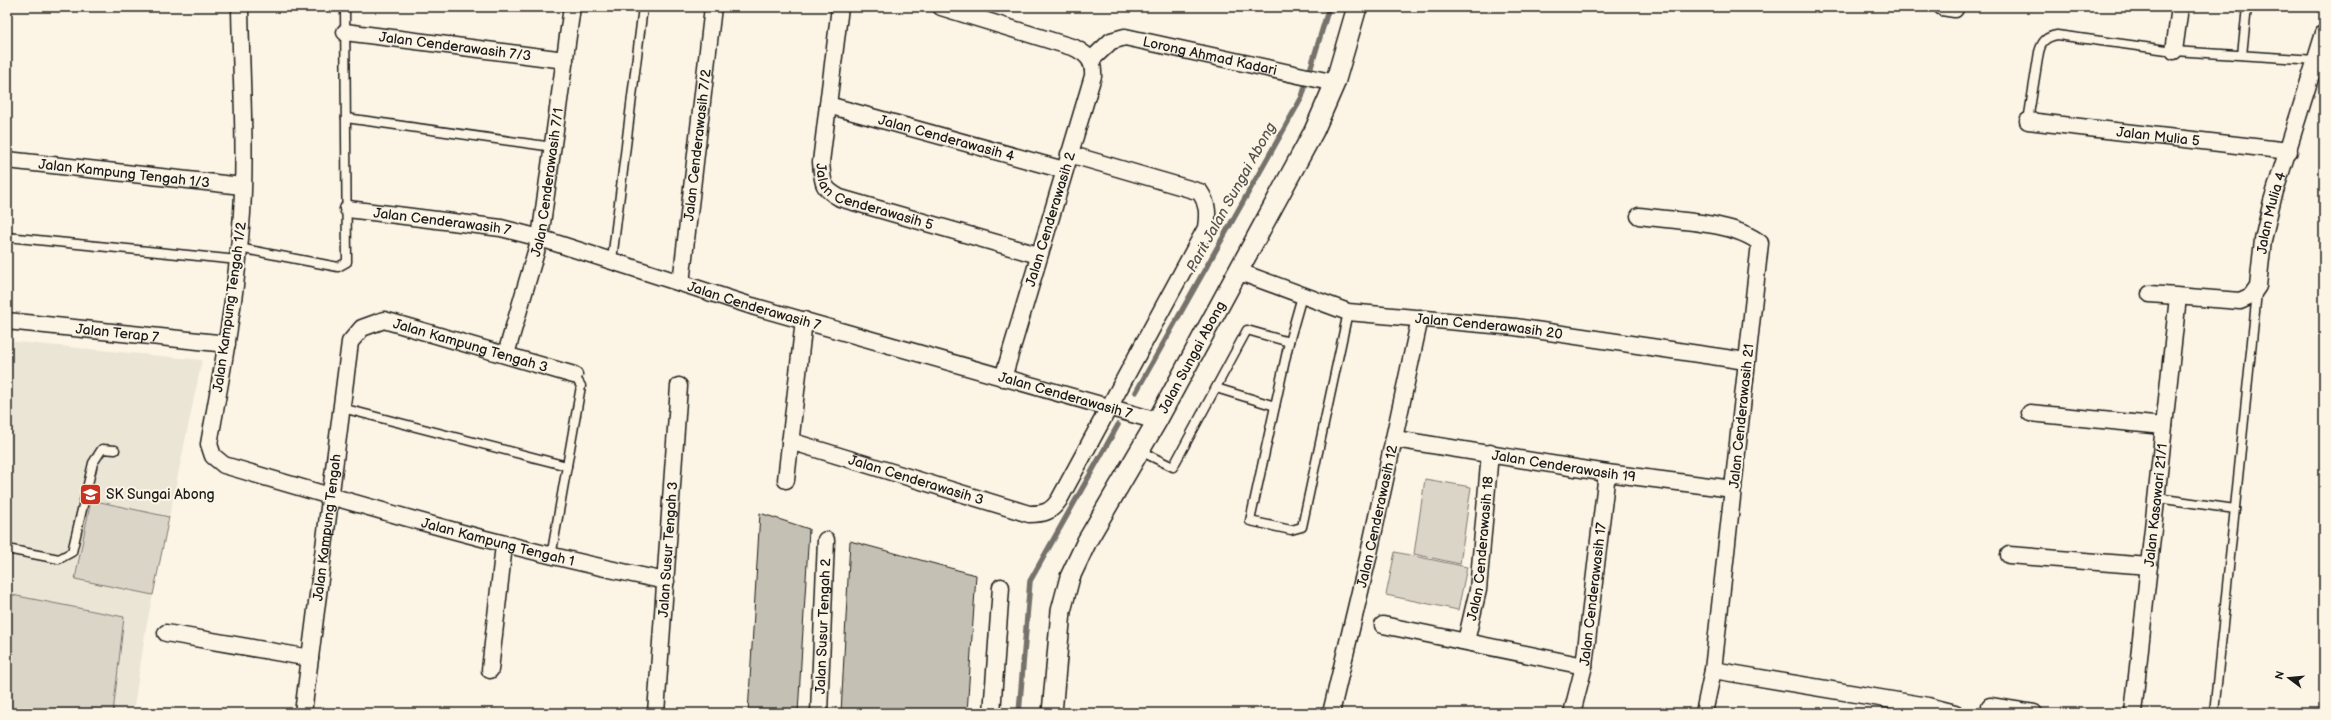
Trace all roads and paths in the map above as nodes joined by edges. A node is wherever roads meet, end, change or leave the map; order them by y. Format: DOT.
graph roads {
  1 [pos="240,7"];
  2 [pos="345,7"];
  3 [pos="572,7"];
  4 [pos="643,7"];
  5 [pos="713,7"];
  6 [pos="840,7"];
  7 [pos="941,7"];
  8 [pos="1358,7"];
  9 [pos="2180,7"];
  10 [pos="2247,7"];
  11 [pos="345,32"];
  12 [pos="2324,33"];
  13 [pos="2174,51"];
  14 [pos="2242,56"];
  15 [pos="565,60"];
  16 [pos="1091,60"];
  17 [pos="2316,60"];
  18 [pos="1335,83"];
  19 [pos="828,105"];
  20 [pos="346,118"];
  21 [pos="2028,121"];
  22 [pos="553,147"];
  23 [pos="2289,151"];
  24 [pos="1069,154"];
  25 [pos="7,160"];
  26 [pos="1064,170"];
  27 [pos="242,186"];
  28 [pos="348,209"];
  29 [pos="1639,216"];
  30 [pos="7,237"];
  31 [pos="540,238"];
  32 [pos="238,254"];
  33 [pos="1038,255"];
  34 [pos="612,260"];
  35 [pos="1237,271"];
  36 [pos="681,283"];
  37 [pos="2258,286"];
  38 [pos="2150,294"];
  39 [pos="1302,296"];
  40 [pos="2178,297"];
  41 [pos="1348,312"];
  42 [pos="1420,318"];
  43 [pos="804,320"];
  44 [pos="7,321"];
  45 [pos="350,342"];
  46 [pos="1289,342"];
  47 [pos="227,344"];
  48 [pos="506,354"];
  49 [pos="1746,361"];
  50 [pos="574,375"];
  51 [pos="1003,378"];
  52 [pos="679,386"];
  53 [pos="1216,388"];
  54 [pos="1275,406"];
  55 [pos="1108,407"];
  56 [pos="342,408"];
  57 [pos="2030,413"];
  58 [pos="1157,421"];
  59 [pos="2164,426"];
  60 [pos="1395,439"];
  61 [pos="790,441"];
  62 [pos="115,450"];
  63 [pos="1140,451"];
  64 [pos="1490,454"];
  65 [pos="567,466"];
  66 [pos="1607,474"];
  67 [pos="786,480"];
  68 [pos="1733,489"];
  69 [pos="331,497"];
  70 [pos="2156,498"];
  71 [pos="2235,509"];
  72 [pos="826,540"];
  73 [pos="504,545"];
  74 [pos="7,549"];
  75 [pos="2009,555"];
  76 [pos="551,557"];
  77 [pos="2149,566"];
  78 [pos="666,581"];
  79 [pos="1001,587"];
  80 [pos="1383,626"];
  81 [pos="166,633"];
  82 [pos="1466,641"];
  83 [pos="310,658"];
  84 [pos="1584,666"];
  85 [pos="490,670"];
  86 [pos="1713,670"];
  87 [pos="1990,706"];
  88 [pos="303,713"];
  89 [pos="656,713"];
  90 [pos="819,713"];
  91 [pos="992,713"];
  92 [pos="1052,713"];
  93 [pos="1331,713"];
  94 [pos="1572,713"];
  95 [pos="1704,713"];
  96 [pos="1955,713"];
  97 [pos="2034,713"];
  98 [pos="2133,713"];
  99 [pos="2214,713"];
  1 -- 27 [label="street, Jalan Kampung Tengah 1/2"];
  2 -- 11 [label="lane"];
  3 -- 15 [label="street, Jalan Cenderawasih 7/1"];
  4 -- 34 [label="lane"];
  5 -- 36 [label="street, Jalan Cenderawasih 7/2"];
  6 -- 19 [label="street, Jalan Cenderawasih 5"];
  7 -- 16 [label="street"];
  8 -- 18 [label="street, Jalan Sungai Abong"];
  9 -- 13 [label="street"];
  10 -- 14 [label="lane"];
  11 -- 15 [label="street, Jalan Cenderawasih 7/3"];
  11 -- 20 [label="lane"];
  12 -- 17 [label="street, Jalan Mulia 4"];
  13 -- 14 [label="lane"];
  13 -- 21 [label="lane"];
  14 -- 17 [label="lane"];
  15 -- 22 [label="street, Jalan Cenderawasih 7/1"];
  16 -- 18 [label="street, Lorong Ahmad Kadari"];
  16 -- 24 [label="street, Jalan Cenderawasih 2"];
  17 -- 23 [label="street, Jalan Mulia 4"];
  18 -- 35 [label="street, Jalan Sungai Abong"];
  19 -- 26 [label="street, Jalan Cenderawasih 4"];
  19 -- 33 [label="street, Jalan Cenderawasih 5"];
  20 -- 22 [label="lane"];
  20 -- 28 [label="lane"];
  21 -- 23 [label="street, Jalan Mulia 5"];
  22 -- 31 [label="street, Jalan Cenderawasih 7/1"];
  23 -- 37 [label="street, Jalan Mulia 4"];
  24 -- 26 [label="street, Jalan Cenderawasih 2"];
  24 -- 55 [label="street"];
  25 -- 27 [label="street, Jalan Kampung Tengah 1/3"];
  26 -- 33 [label="street, Jalan Cenderawasih 2"];
  27 -- 32 [label="street, Jalan Kampung Tengah 1/2"];
  28 -- 31 [label="street, Jalan Cenderawasih 7"];
  28 -- 32 [label="lane"];
  29 -- 49 [label="street, Jalan Cenderawasih 21"];
  30 -- 32 [label="lane"];
  31 -- 34 [label="street, Jalan Cenderawasih 7"];
  31 -- 48 [label="street, Jalan Cenderawasih 7/1"];
  32 -- 47 [label="street, Jalan Kampung Tengah 1/2"];
  33 -- 51 [label="street, Jalan Cenderawasih 2"];
  34 -- 36 [label="street, Jalan Cenderawasih 7"];
  35 -- 39 [label="street, Jalan Cenderawasih 20"];
  35 -- 58 [label="street, Jalan Sungai Abong"];
  36 -- 43 [label="street, Jalan Cenderawasih 7"];
  37 -- 40 [label="street"];
  37 -- 71 [label="lane"];
  38 -- 40 [label="street"];
  39 -- 41 [label="street, Jalan Cenderawasih 20"];
  39 -- 46 [label="lane"];
  40 -- 59 [label="street, Jalan Kasawari 21/1"];
  41 -- 42 [label="street, Jalan Cenderawasih 20"];
  41 -- 54 [label="lane"];
  42 -- 49 [label="street, Jalan Cenderawasih 20"];
  42 -- 60 [label="street, Jalan Cenderawasih 12"];
  43 -- 51 [label="street, Jalan Cenderawasih 7"];
  43 -- 61 [label="street"];
  44 -- 47 [label="street, Jalan Terap 7"];
  45 -- 48 [label="street, Jalan Kampung Tengah 3"];
  45 -- 56 [label="street, Jalan Kampung Tengah"];
  46 -- 53 [label="lane"];
  46 -- 54 [label="lane"];
  47 -- 69 [label="street, Jalan Kampung Tengah 1/2"];
  48 -- 50 [label="street, Jalan Kampung Tengah 3"];
  49 -- 68 [label="street, Jalan Cenderawasih 21"];
  50 -- 65 [label="lane"];
  51 -- 55 [label="street, Jalan Cenderawasih 7"];
  52 -- 78 [label="street, Jalan Susur Tengah 3"];
  53 -- 54 [label="lane"];
  53 -- 63 [label="lane"];
  55 -- 58 [label="street, Jalan Cenderawasih 7"];
  55 -- 61 [label="street, Jalan Cenderawasih 3"];
  56 -- 65 [label="lane"];
  56 -- 69 [label="street, Jalan Kampung Tengah"];
  57 -- 59 [label="street"];
  58 -- 63 [label="street, Jalan Sungai Abong"];
  59 -- 70 [label="street, Jalan Kasawari 21/1"];
  60 -- 64 [label="street, Jalan Cenderawasih 19"];
  60 -- 93 [label="street, Jalan Cenderawasih 12"];
  61 -- 67 [label="street"];
  62 -- 74 [label="lane"];
  63 -- 92 [label="street, Jalan Sungai Abong"];
  64 -- 66 [label="street, Jalan Cenderawasih 19"];
  64 -- 82 [label="street, Jalan Cenderawasih 18"];
  65 -- 76 [label="lane"];
  66 -- 68 [label="street, Jalan Cenderawasih 19"];
  66 -- 84 [label="street, Jalan Cenderawasih 17"];
  68 -- 86 [label="street, Jalan Cenderawasih 21"];
  69 -- 73 [label="street, Jalan Kampung Tengah 1"];
  69 -- 83 [label="street, Jalan Kampung Tengah"];
  70 -- 71 [label="lane"];
  70 -- 77 [label="street, Jalan Kasawari 21/1"];
  71 -- 99 [label="lane"];
  72 -- 90 [label="street, Jalan Susur Tengah 2"];
  73 -- 76 [label="street, Jalan Kampung Tengah 1"];
  73 -- 85 [label="street"];
  75 -- 77 [label="street"];
  76 -- 78 [label="street, Jalan Kampung Tengah 1"];
  77 -- 98 [label="street, Jalan Kasawari 21/1"];
  78 -- 89 [label="street, Jalan Susur Tengah 3"];
  79 -- 91 [label="street"];
  80 -- 82 [label="street"];
  81 -- 83 [label="street"];
  82 -- 84 [label="street"];
  83 -- 88 [label="street, Jalan Kampung Tengah"];
  84 -- 94 [label="street, Jalan Cenderawasih 17"];
  86 -- 95 [label="street, Jalan Cenderawasih 21"];
  86 -- 96 [label="street"];
  87 -- 97 [label="street"];
}
